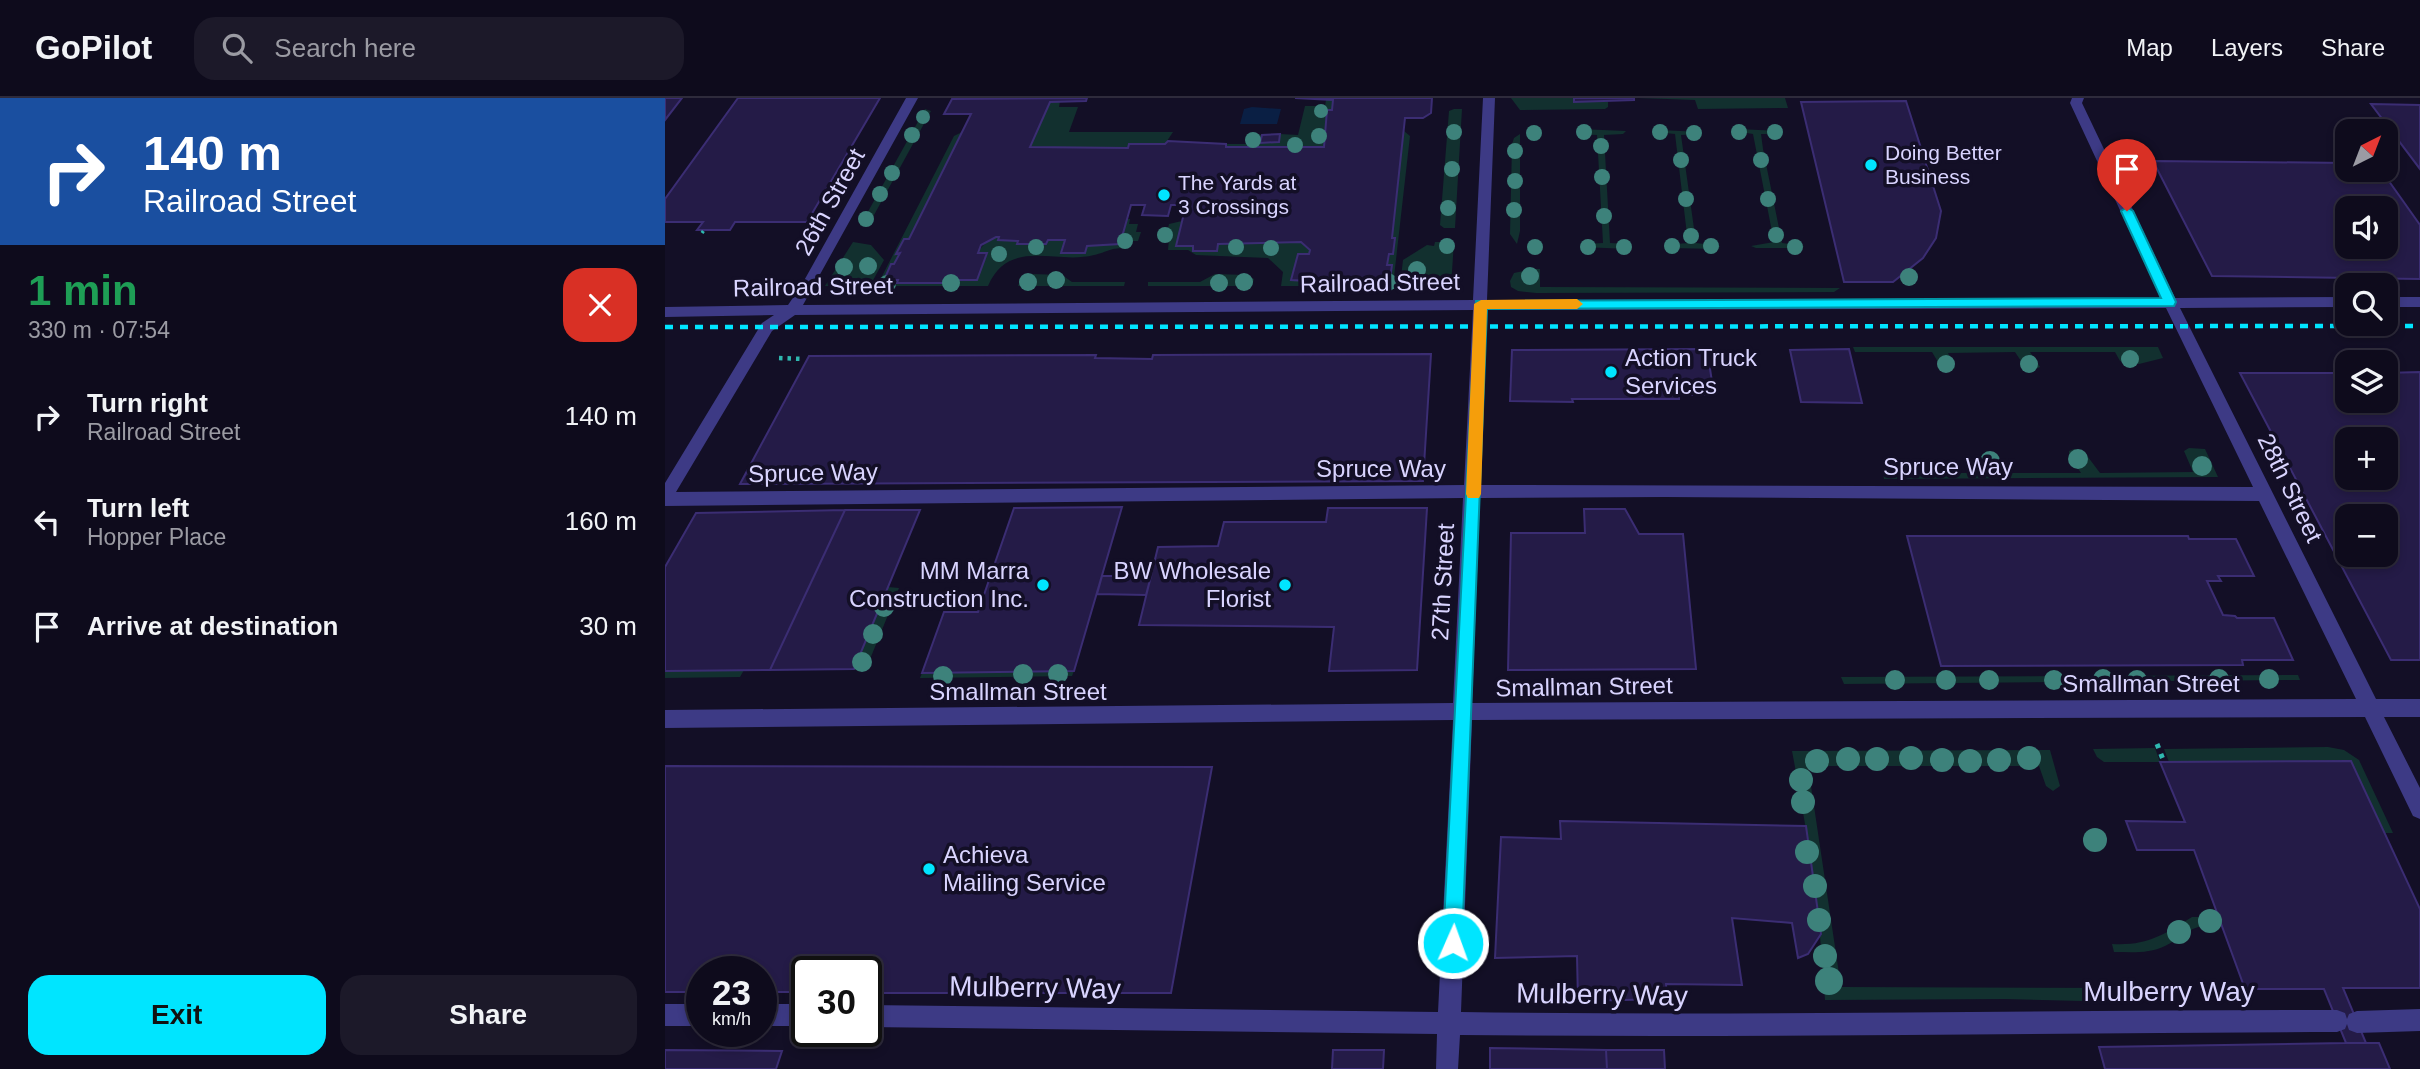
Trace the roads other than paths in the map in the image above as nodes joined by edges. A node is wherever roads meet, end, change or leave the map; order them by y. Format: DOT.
graph roads {
  1 [pos="912,98"];
  2 [pos="1489,98"];
  3 [pos="2078,98"];
  4 [pos="2169,302"];
  5 [pos="2335,302"];
  6 [pos="2398,302"];
  7 [pos="2420,302"];
  8 [pos="1481,304"];
  9 [pos="791,311"];
  10 [pos="665,312"];
  11 [pos="1473,493"];
  12 [pos="2265,494"];
  13 [pos="665,498"];
  14 [pos="2420,708"];
  15 [pos="2372,709"];
  16 [pos="1463,713"];
  17 [pos="665,719"];
  18 [pos="2420,808"];
  19 [pos="665,1015"];
  20 [pos="686,1015"];
  21 [pos="882,1016"];
  22 [pos="2420,1020"];
  23 [pos="1449,1023"];
  24 [pos="1447,1069"];
  1 -- 9 [label="street, 26th Street"];
  2 -- 8 [label="street, 27th Street"];
  3 -- 4 [label="street, 28th Street"];
  4 -- 5 [label="street, Railroad Street"];
  4 -- 8 [label="street, Railroad Street"];
  4 -- 12 [label="street, 28th Street"];
  6 -- 7 [label="street"];
  8 -- 9 [label="street, Railroad Street"];
  8 -- 11 [label="street, 27th Street"];
  9 -- 10 [label="street, Railroad Street"];
  9 -- 13 [label="street, 26th Street"];
  11 -- 12 [label="street, Spruce Way"];
  11 -- 13 [label="street, Spruce Way"];
  11 -- 16 [label="street, 27th Street"];
  12 -- 15 [label="street, 28th Street"];
  14 -- 15 [label="street, Smallman Street"];
  15 -- 16 [label="street, Smallman Street"];
  15 -- 18 [label="street, 28th Street"];
  16 -- 17 [label="street, Smallman Street"];
  16 -- 23 [label="street, 27th Street"];
  19 -- 20 [label="street"];
  21 -- 23 [label="street, Mulberry Way"];
  22 -- 23 [label="street, Mulberry Way"];
  23 -- 24 [label="street, 27th Street"];
}
